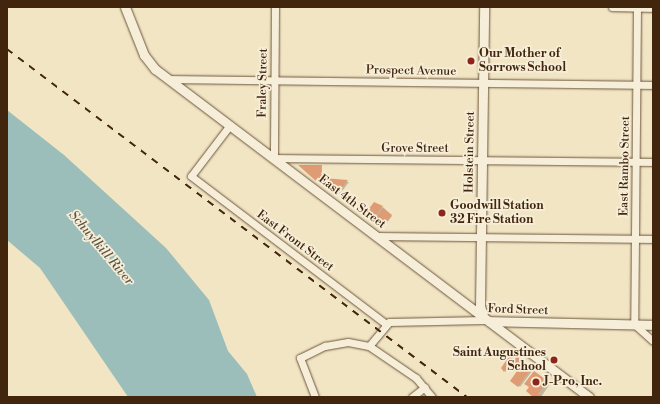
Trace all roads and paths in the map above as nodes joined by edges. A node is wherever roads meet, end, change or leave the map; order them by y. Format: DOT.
graph roads {
  1 [pos="125,7"];
  2 [pos="275,7"];
  3 [pos="484,7"];
  4 [pos="612,7"];
  5 [pos="637,7"];
  6 [pos="653,8"];
  7 [pos="169,80"];
  8 [pos="274,81"];
  9 [pos="483,83"];
  10 [pos="637,84"];
  11 [pos="653,85"];
  12 [pos="230,125"];
  13 [pos="274,158"];
  14 [pos="482,160"];
  15 [pos="636,162"];
  16 [pos="653,162"];
  17 [pos="377,236"];
  18 [pos="481,238"];
  19 [pos="635,239"];
  20 [pos="653,239"];
  21 [pos="484,320"];
  22 [pos="386,324"];
  23 [pos="634,324"];
  24 [pos="653,325"];
  25 [pos="653,341"];
  26 [pos="369,346"];
  27 [pos="425,387"];
  28 [pos="315,397"];
  29 [pos="412,397"];
  30 [pos="432,397"];
  31 [pos="589,397"];
  1 -- 7 [label="main road, East 4th Street"];
  2 -- 8 [label="street, Fraley Street"];
  3 -- 9 [label="main road, Holstein Street"];
  4 -- 5 [label="street"];
  5 -- 6 [label="street"];
  5 -- 10 [label="street, East Rambo Street"];
  7 -- 8 [label="street, Prospect Avenue"];
  7 -- 12 [label="main road, East 4th Street"];
  8 -- 9 [label="street, Prospect Avenue"];
  8 -- 13 [label="street, Fraley Street"];
  9 -- 10 [label="street, Prospect Avenue"];
  9 -- 14 [label="main road, Holstein Street"];
  10 -- 11 [label="street, Prospect Avenue"];
  10 -- 15 [label="street, East Rambo Street"];
  12 -- 13 [label="main road, East 4th Street"];
  12 -- 22 [label="street, East Front Street"];
  13 -- 14 [label="street, Grove Street"];
  13 -- 17 [label="main road, East 4th Street"];
  14 -- 15 [label="street, Grove Street"];
  14 -- 18 [label="main road, Holstein Street"];
  15 -- 16 [label="street, Grove Street"];
  15 -- 19 [label="street, East Rambo Street"];
  17 -- 18 [label="street"];
  17 -- 21 [label="main road, East 4th Street"];
  18 -- 19 [label="street"];
  18 -- 21 [label="main road, Holstein Street"];
  19 -- 20 [label="street"];
  19 -- 23 [label="street, East Rambo Street"];
  21 -- 22 [label="street, Ford Street"];
  21 -- 23 [label="main road, Ford Street"];
  21 -- 31 [label="main road, East 4th Street"];
  22 -- 26 [label="street"];
  23 -- 24 [label="main road, Ford Street"];
  23 -- 25 [label="street"];
  26 -- 27 [label="street"];
  26 -- 28 [label="street"];
  27 -- 29 [label="street"];
  27 -- 30 [label="street"];
}
